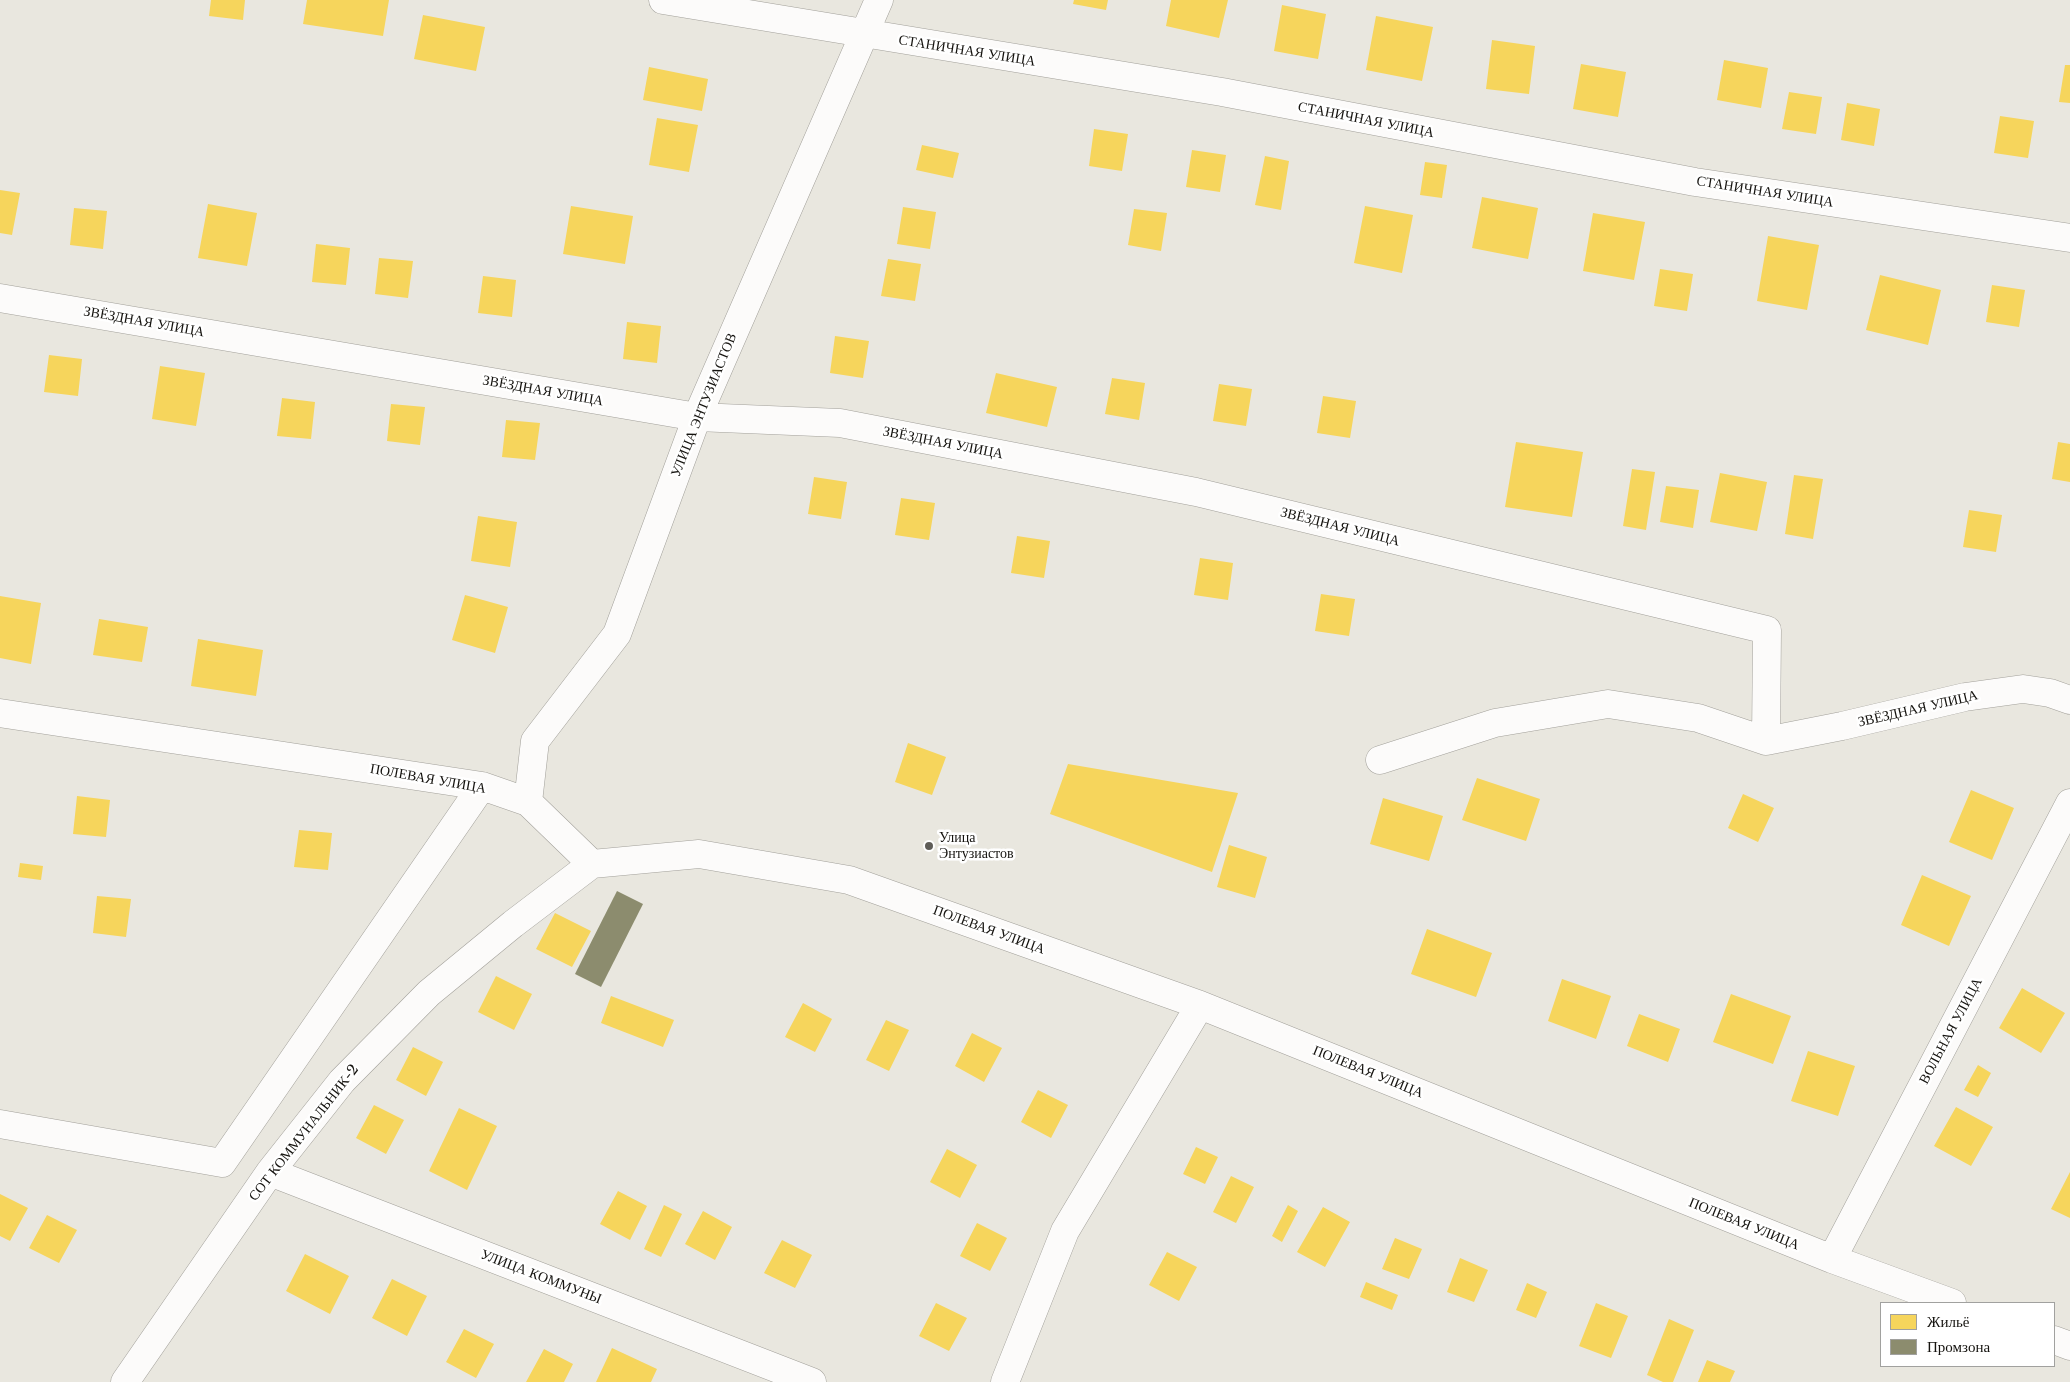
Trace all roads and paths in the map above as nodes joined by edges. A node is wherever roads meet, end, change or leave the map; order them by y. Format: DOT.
graph roads {
  1 [pos="663,0"];
  2 [pos="879,0"];
  3 [pos="865,34"];
  4 [pos="2070,238"];
  5 [pos="0,298"];
  6 [pos="697,417"];
  7 [pos="2070,700"];
  8 [pos="0,713"];
  9 [pos="1766,741"];
  10 [pos="1380,760"];
  11 [pos="482,786"];
  12 [pos="528,802"];
  13 [pos="2070,803"];
  14 [pos="592,864"];
  15 [pos="1200,1005"];
  16 [pos="0,1124"];
  17 [pos="270,1172"];
  18 [pos="1832,1260"];
  19 [pos="1949,1302"];
  20 [pos="2055,1340"];
  21 [pos="2070,1346"];
  22 [pos="125,1382"];
  23 [pos="812,1382"];
  24 [pos="1005,1382"];
  1 -- 3 [label="street, СТАНИЧНАЯ УЛИЦА"];
  2 -- 3 [label="street, УЛИЦА ЭНТУЗИАСТОВ"];
  3 -- 4 [label="street, СТАНИЧНАЯ УЛИЦА"];
  3 -- 6 [label="street, УЛИЦА ЭНТУЗИАСТОВ"];
  5 -- 6 [label="street, ЗВЁЗДНАЯ УЛИЦА"];
  6 -- 9 [label="street, ЗВЁЗДНАЯ УЛИЦА"];
  6 -- 12 [label="street, УЛИЦА ЭНТУЗИАСТОВ"];
  7 -- 9 [label="street, ЗВЁЗДНАЯ УЛИЦА"];
  8 -- 11 [label="street, ПОЛЕВАЯ УЛИЦА"];
  9 -- 10 [label="street, ЗВЁЗДНАЯ УЛИЦА"];
  11 -- 12 [label="street, ПОЛЕВАЯ УЛИЦА"];
  11 -- 16 [label="street"];
  12 -- 14 [label="street, ПОЛЕВАЯ УЛИЦА"];
  13 -- 18 [label="street, ВОЛЬНАЯ УЛИЦА"];
  14 -- 15 [label="street, ПОЛЕВАЯ УЛИЦА"];
  14 -- 17 [label="street, СОТ КОММУНАЛЬНИК-2"];
  15 -- 18 [label="street, ПОЛЕВАЯ УЛИЦА"];
  15 -- 24 [label="street"];
  17 -- 22 [label="street, СОТ КОММУНАЛЬНИК-2"];
  17 -- 23 [label="street, УЛИЦА КОММУНЫ"];
  18 -- 19 [label="street, ПОЛЕВАЯ УЛИЦА"];
  20 -- 21 [label="street"];
}
